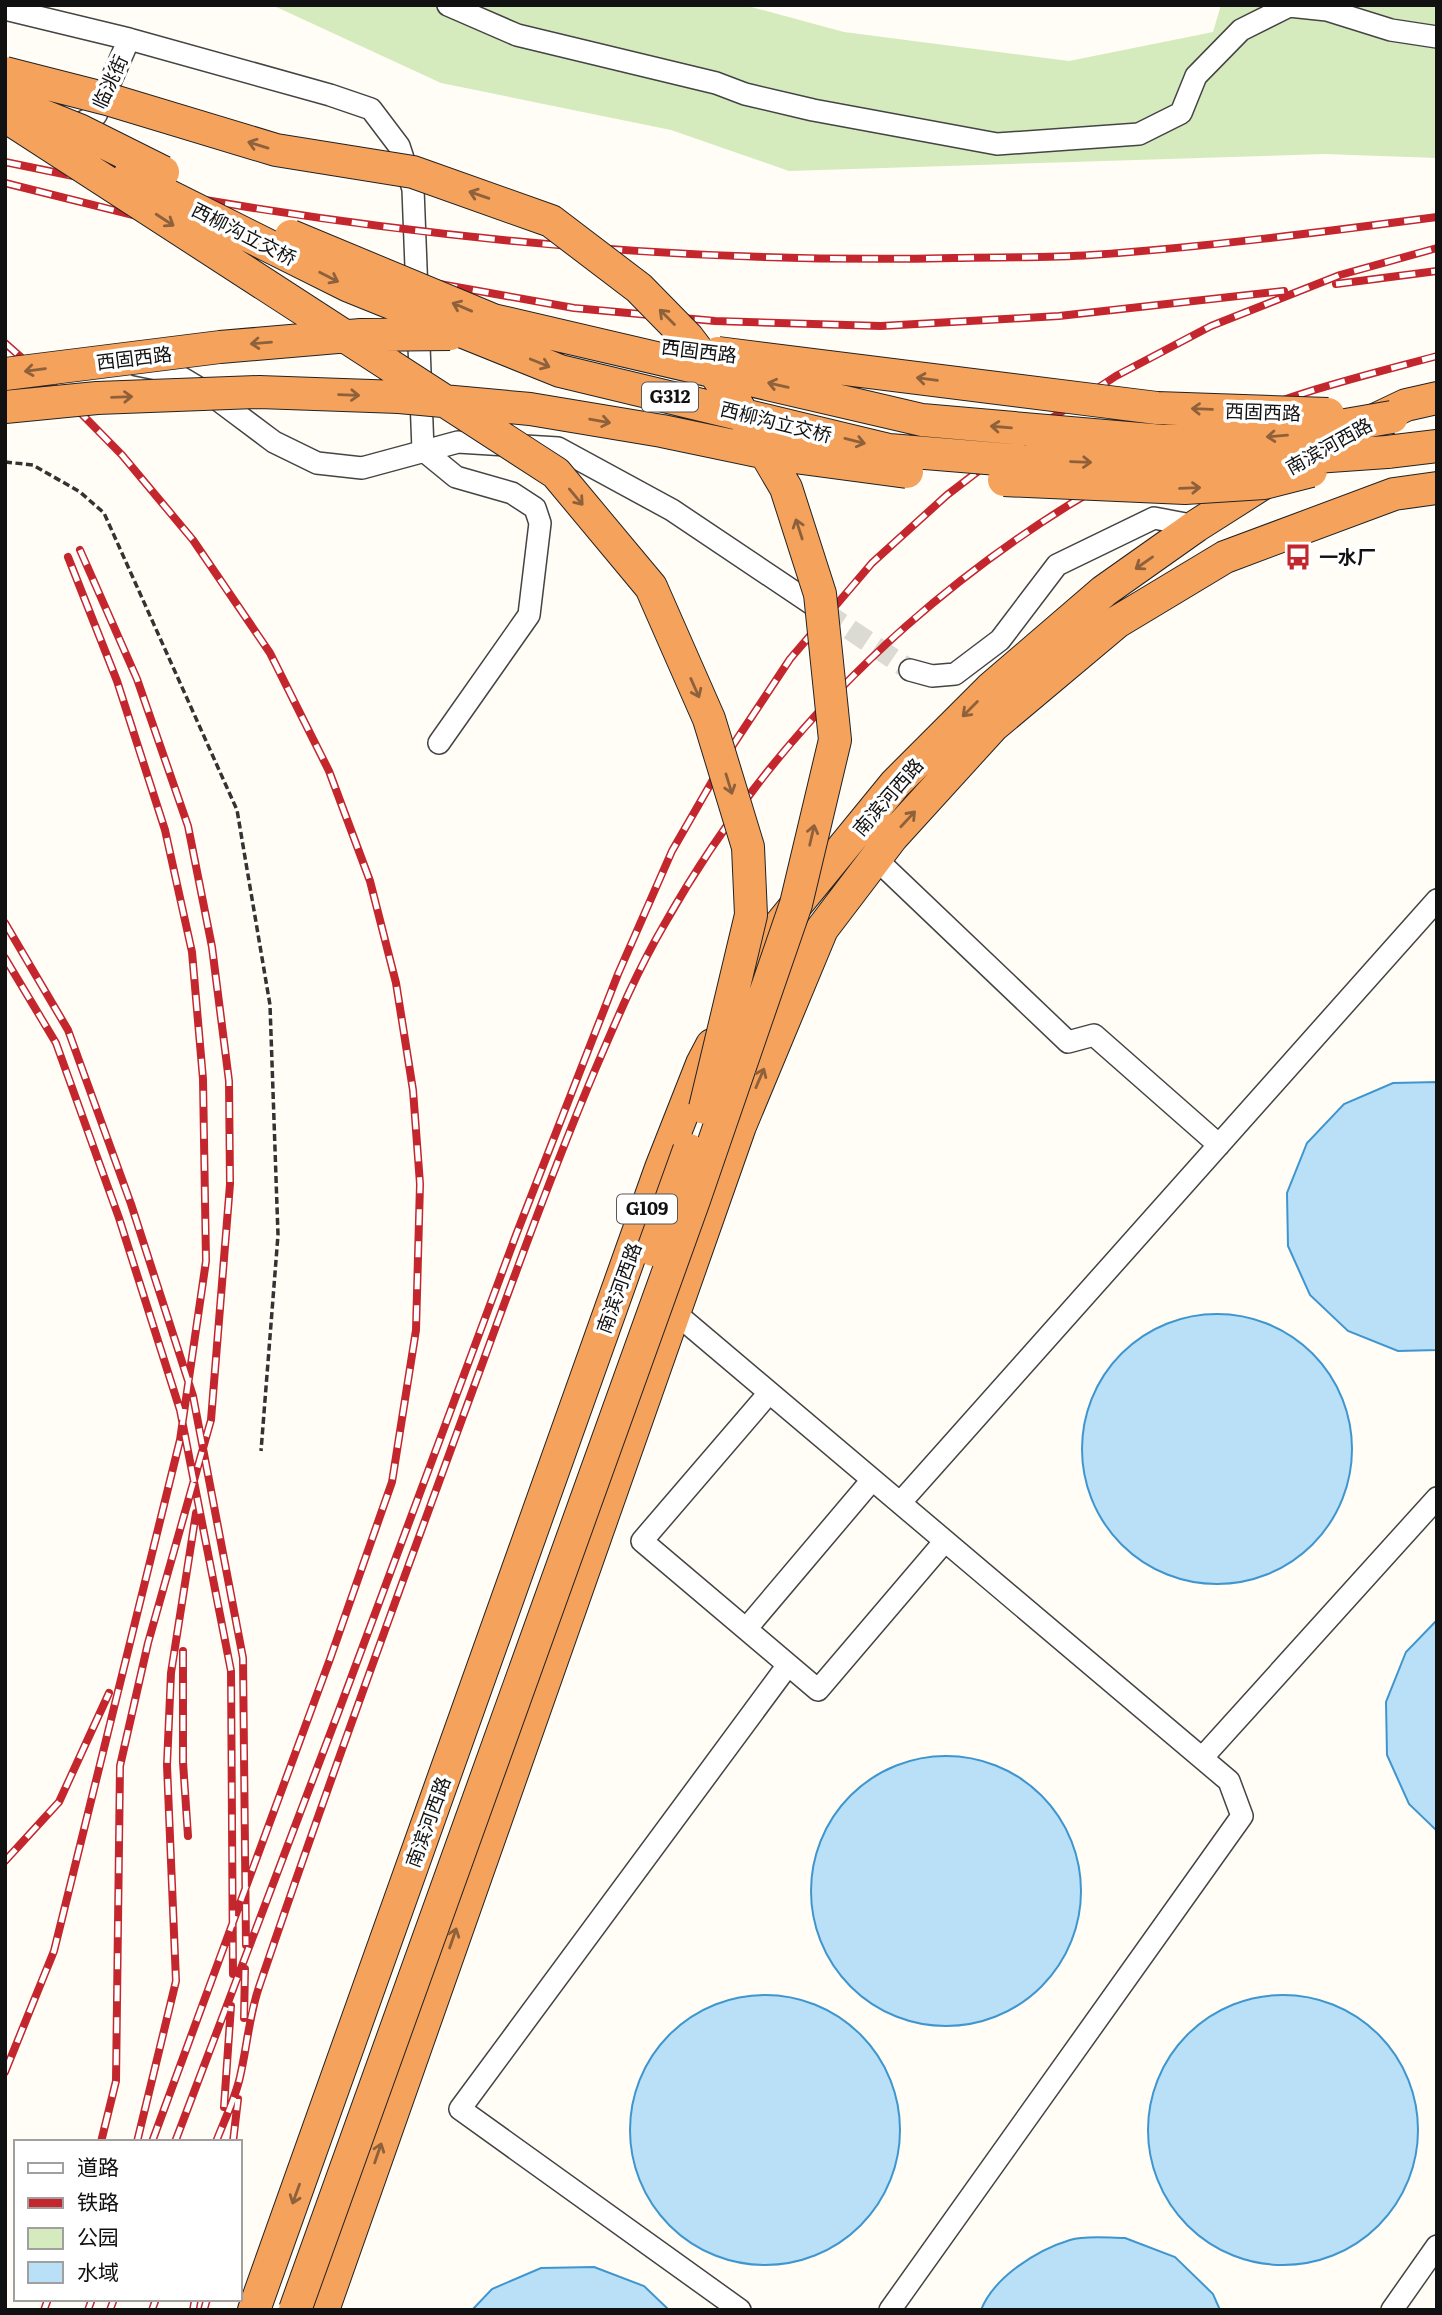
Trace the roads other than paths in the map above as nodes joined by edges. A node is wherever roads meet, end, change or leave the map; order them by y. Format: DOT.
graph roads {
  1 [pos="448,5"];
  2 [pos="5,9"];
  3 [pos="1437,37"];
  4 [pos="129,39"];
  5 [pos="5,73"];
  6 [pos="5,100"];
  7 [pos="5,115"];
  8 [pos="5,134"];
  9 [pos="93,368"];
  10 [pos="5,374"];
  11 [pos="1437,398"];
  12 [pos="5,407"];
  13 [pos="1437,412"];
  14 [pos="1392,417"];
  15 [pos="1437,446"];
  16 [pos="423,450"];
  17 [pos="1387,452"];
  18 [pos="1437,488"];
  19 [pos="1196,526"];
  20 [pos="824,612"];
  21 [pos="911,670"];
  22 [pos="439,743"];
  23 [pos="876,859"];
  24 [pos="1437,900"];
  25 [pos="1219,1145"];
  26 [pos="673,1311"];
  27 [pos="769,1393"];
  28 [pos="872,1480"];
  29 [pos="1437,1498"];
  30 [pos="900,1503"];
  31 [pos="945,1541"];
  32 [pos="746,1629"];
  33 [pos="788,1665"];
  34 [pos="1202,1758"];
  35 [pos="1437,2246"];
  36 [pos="254,2310"];
  37 [pos="277,2310"];
  38 [pos="295,2310"];
  39 [pos="323,2310"];
  40 [pos="740,2310"];
  41 [pos="890,2310"];
  42 [pos="1392,2310"];
  1 -- 3 [label="street"];
  2 -- 4 [label="street"];
  4 -- 8 [label="street, 临洮街"];
  4 -- 16 [label="street"];
  38 -- 5 [label="highway, one-way, bridge"];
  14 -- 6 [label="highway, 西柳沟立交桥 / G312, one-way, bridge"];
  7 -- 17 [label="highway, 西柳沟立交桥 / G312, one-way, bridge"];
  7 -- 37 [label="highway, one-way, bridge"];
  9 -- 16 [label="street"];
  14 -- 10 [label="highway, 西固西路, one-way, bridge"];
  11 -- 19 [label="highway, 南滨河西路 / G109"];
  12 -- 17 [label="highway, 西固西路, one-way, bridge"];
  13 -- 14 [label="highway, 西柳沟立交桥 / G312"];
  15 -- 17 [label="highway, 西柳沟立交桥 / G312"];
  16 -- 20 [label="street"];
  16 -- 22 [label="street"];
  23 -- 18 [label="highway, 南滨河西路 / G109, one-way"];
  19 -- 21 [label="street"];
  19 -- 36 [label="highway, 南滨河西路 / G109, one-way"];
  23 -- 25 [label="street"];
  26 -- 23 [label="highway, 南滨河西路 / G109, one-way"];
  24 -- 25 [label="street"];
  25 -- 30 [label="street"];
  26 -- 27 [label="street"];
  39 -- 26 [label="highway, 南滨河西路 / G109, one-way"];
  27 -- 28 [label="street"];
  27 -- 32 [label="street"];
  28 -- 30 [label="street"];
  28 -- 32 [label="street"];
  29 -- 34 [label="street"];
  30 -- 31 [label="street"];
  31 -- 33 [label="street"];
  31 -- 34 [label="street"];
  32 -- 33 [label="street"];
  33 -- 40 [label="street"];
  34 -- 41 [label="street"];
  35 -- 42 [label="street"];
}
